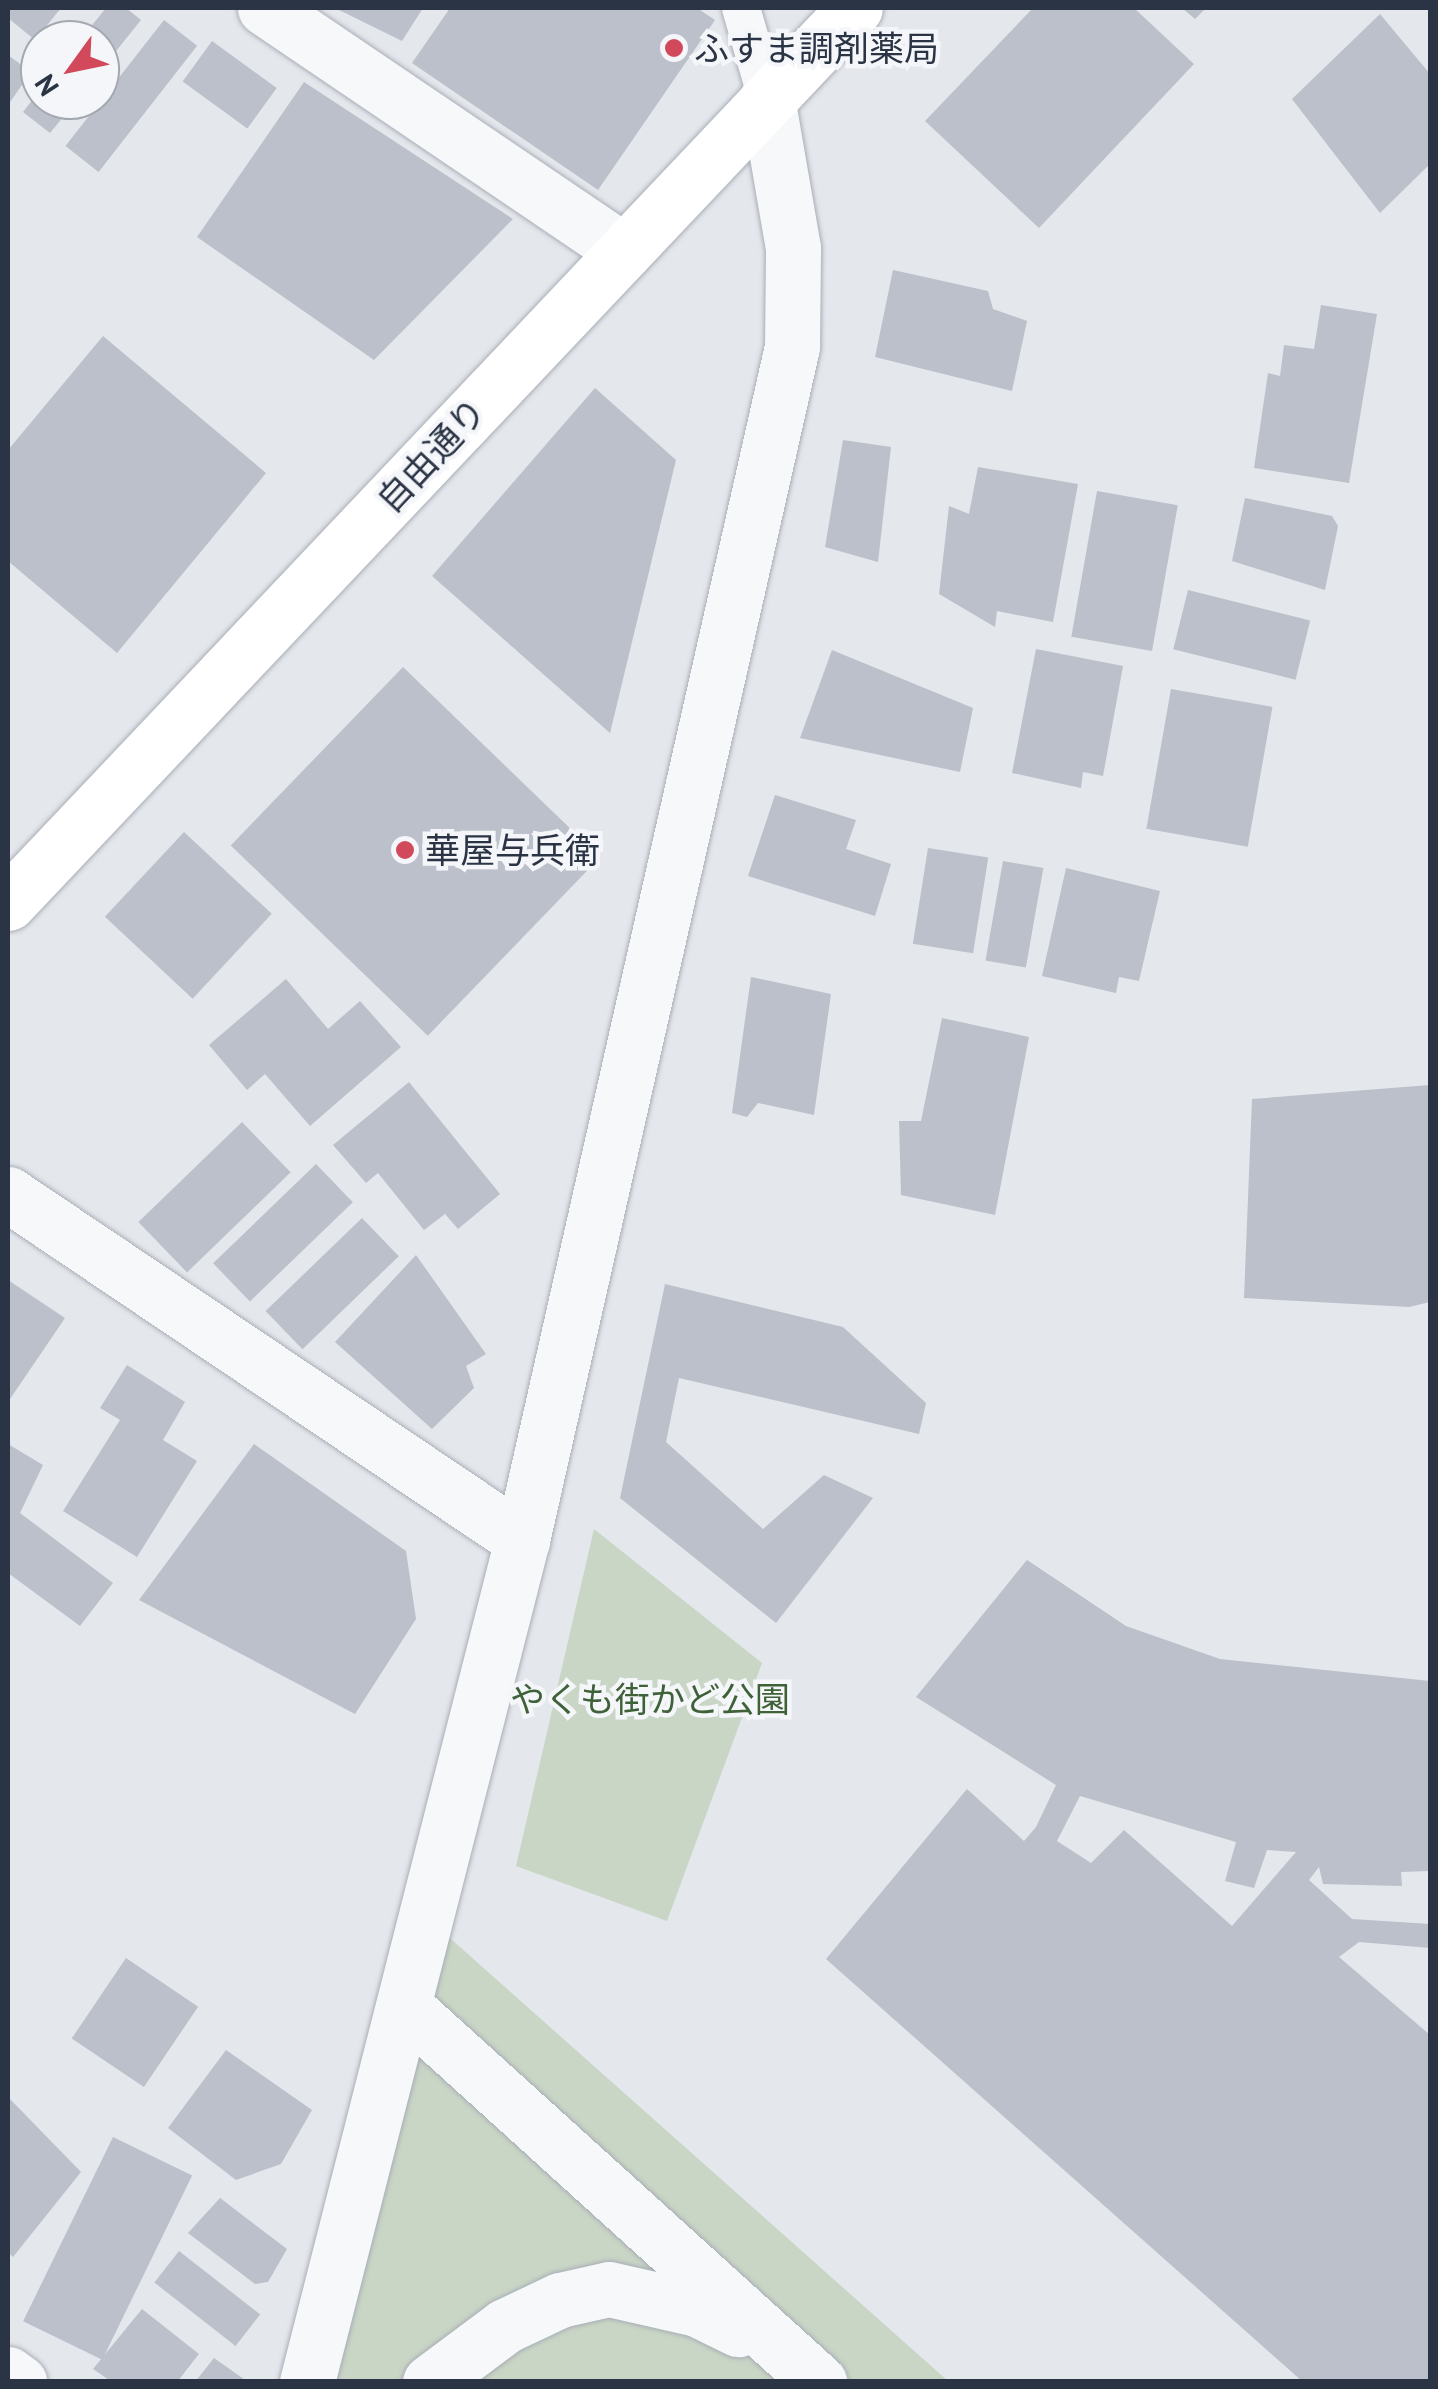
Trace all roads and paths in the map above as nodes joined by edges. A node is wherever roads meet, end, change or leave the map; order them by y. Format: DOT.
graph roads {
  1 [pos="265,8"];
  2 [pos="741,8"];
  3 [pos="855,8"];
  4 [pos="767,98"];
  5 [pos="624,251"];
  6 [pos="8,904"];
  7 [pos="8,1194"];
  8 [pos="522,1540"];
  9 [pos="405,2008"];
  10 [pos="803,2367"];
  11 [pos="8,2374"];
  12 [pos="19,2382"];
  13 [pos="307,2382"];
  14 [pos="430,2382"];
  1 -- 5 [label="street"];
  2 -- 4 [label="lane"];
  3 -- 4 [label="main road, 自由通り"];
  4 -- 5 [label="main road, 自由通り"];
  4 -- 8 [label="street"];
  5 -- 6 [label="main road, 自由通り"];
  7 -- 8 [label="street"];
  8 -- 9 [label="street"];
  9 -- 10 [label="street"];
  9 -- 13 [label="street"];
  10 -- 14 [label="street"];
  11 -- 12 [label="street"];
}
